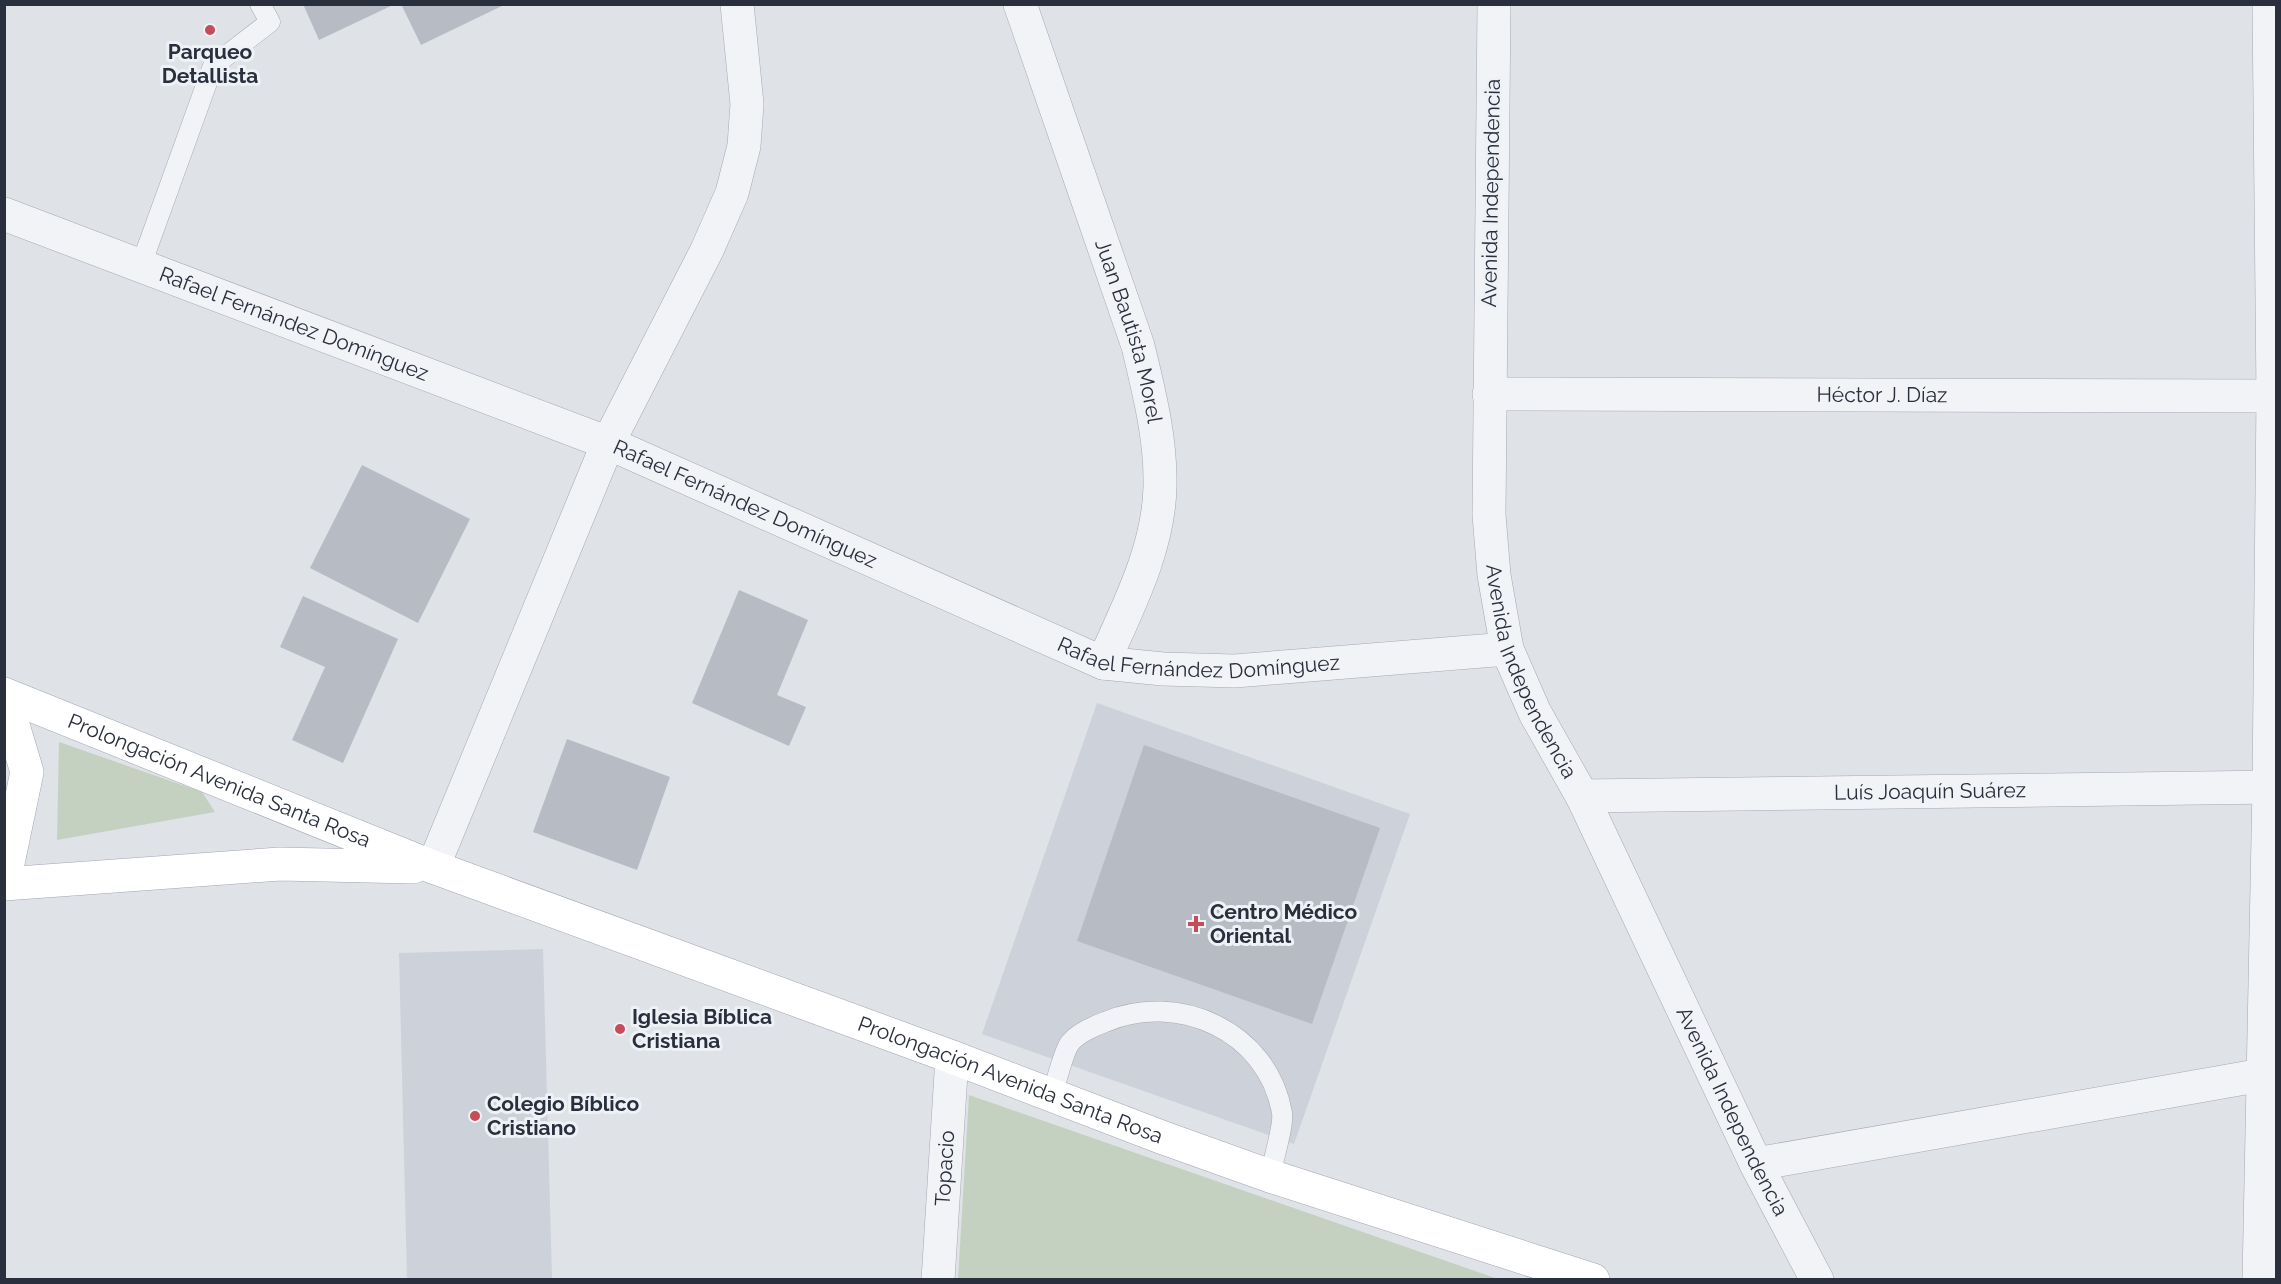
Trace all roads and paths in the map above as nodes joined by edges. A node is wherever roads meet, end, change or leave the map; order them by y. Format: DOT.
graph roads {
  1 [pos="260,4"];
  2 [pos="737,4"];
  3 [pos="1020,4"];
  4 [pos="1494,4"];
  5 [pos="2269,4"];
  6 [pos="4,214"];
  7 [pos="141,265"];
  8 [pos="1489,394"];
  9 [pos="2275,396"];
  10 [pos="608,443"];
  11 [pos="1507,649"];
  12 [pos="1103,663"];
  13 [pos="4,695"];
  14 [pos="2273,787"];
  15 [pos="1582,796"];
  16 [pos="434,867"];
  17 [pos="4,883"];
  18 [pos="952,1057"];
  19 [pos="2262,1075"];
  20 [pos="1052,1095"];
  21 [pos="1756,1164"];
  22 [pos="1270,1176"];
  23 [pos="939,1280"];
  24 [pos="1593,1280"];
  25 [pos="1818,1280"];
  26 [pos="2259,1280"];
  1 -- 7 [label="lane"];
  2 -- 10 [label="street"];
  3 -- 12 [label="street, Juan Bautista Morel"];
  4 -- 8 [label="street, Avenida Independencia"];
  5 -- 9 [label="street"];
  6 -- 7 [label="street, Rafael Fernández Domínguez"];
  7 -- 10 [label="street, Rafael Fernández Domínguez"];
  8 -- 9 [label="street, Héctor J. Díaz"];
  8 -- 11 [label="street, Avenida Independencia"];
  9 -- 14 [label="street"];
  10 -- 12 [label="street, Rafael Fernández Domínguez"];
  10 -- 16 [label="street"];
  11 -- 12 [label="street, Rafael Fernández Domínguez"];
  11 -- 15 [label="street, Avenida Independencia"];
  13 -- 16 [label="main road, Prolongación Avenida Santa Rosa"];
  13 -- 17 [label="main road"];
  14 -- 15 [label="street, Luís Joaquín Suárez"];
  14 -- 19 [label="street"];
  15 -- 21 [label="street, Avenida Independencia"];
  16 -- 17 [label="main road, Prolongación Avenida Santa Rosa"];
  16 -- 18 [label="main road, Prolongación Avenida Santa Rosa"];
  18 -- 20 [label="main road, Prolongación Avenida Santa Rosa"];
  18 -- 23 [label="street, Topacio"];
  19 -- 21 [label="street"];
  19 -- 26 [label="street"];
  20 -- 22 [label="main road, Prolongación Avenida Santa Rosa"];
  20 -- 22 [label="lane"];
  21 -- 25 [label="street, Avenida Independencia"];
  22 -- 24 [label="main road, Prolongación Avenida Santa Rosa"];
}
